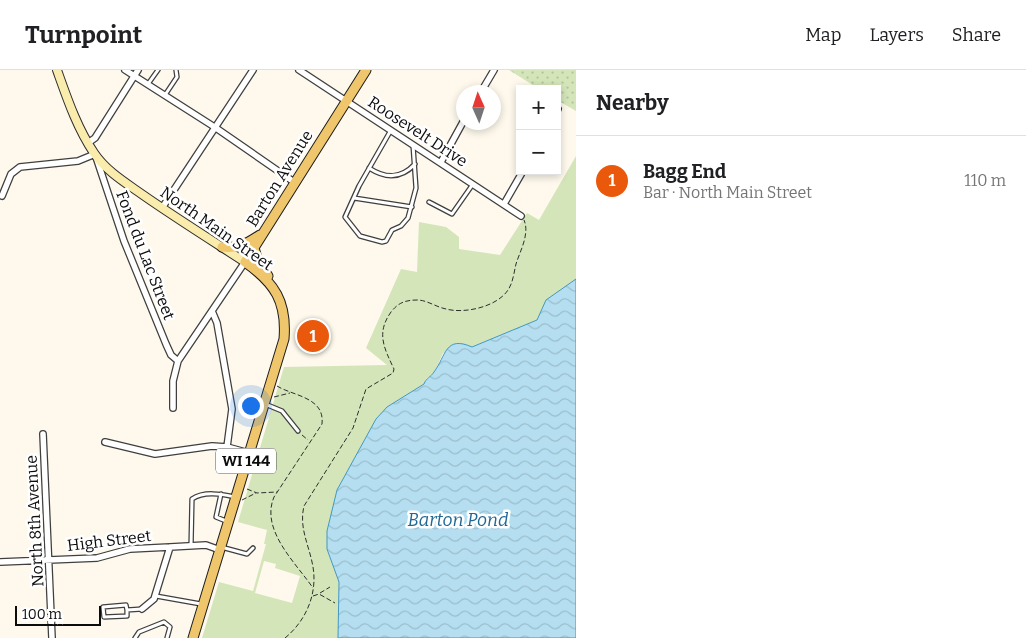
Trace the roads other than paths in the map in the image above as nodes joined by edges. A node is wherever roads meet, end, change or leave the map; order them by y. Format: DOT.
graph roads {
  1 [pos="57,70"];
  2 [pos="125,70"];
  3 [pos="138,70"];
  4 [pos="158,70"];
  5 [pos="176,70"];
  6 [pos="253,70"];
  7 [pos="299,70"];
  8 [pos="366,70"];
  9 [pos="494,70"];
  10 [pos="134,76"];
  11 [pos="148,85"];
  12 [pos="485,85"];
  13 [pos="165,96"];
  14 [pos="346,101"];
  15 [pos="216,128"];
  16 [pos="391,130"];
  17 [pos="459,130"];
  18 [pos="88,143"];
  19 [pos="413,144"];
  20 [pos="94,154"];
  21 [pos="441,162"];
  22 [pos="415,164"];
  23 [pos="369,168"];
  24 [pos="521,175"];
  25 [pos="294,182"];
  26 [pos="473,183"];
  27 [pos="2,196"];
  28 [pos="354,198"];
  29 [pos="429,202"];
  30 [pos="504,204"];
  31 [pos="412,207"];
  32 [pos="162,208"];
  33 [pos="521,216"];
  34 [pos="262,234"];
  35 [pos="222,247"];
  36 [pos="254,248"];
  37 [pos="245,262"];
  38 [pos="271,284"];
  39 [pos="212,311"];
  40 [pos="178,361"];
  41 [pos="265,401"];
  42 [pos="173,408"];
  43 [pos="298,431"];
  44 [pos="43,434"];
  45 [pos="105,442"];
  46 [pos="227,447"];
  47 [pos="249,453"];
  48 [pos="220,494"];
  49 [pos="234,501"];
  50 [pos="228,522"];
  51 [pos="191,546"];
  52 [pos="170,547"];
  53 [pos="253,548"];
  54 [pos="220,549"];
  55 [pos="49,561"];
  56 [pos="0,562"];
  57 [pos="155,595"];
  58 [pos="204,604"];
  59 [pos="142,609"];
  60 [pos="127,610"];
  61 [pos="52,638"];
  62 [pos="135,638"];
  63 [pos="167,638"];
  64 [pos="193,638"];
  1 -- 18 [label="main road, North Main Street"];
  2 -- 10 [label="street"];
  3 -- 10 [label="street"];
  4 -- 11 [label="lane"];
  5 -- 13 [label="lane"];
  6 -- 15 [label="street"];
  7 -- 14 [label="street, Roosevelt Drive"];
  8 -- 14 [label="main road, Barton Avenue"];
  9 -- 12 [label="street"];
  10 -- 11 [label="street"];
  10 -- 18 [label="street"];
  11 -- 13 [label="street"];
  13 -- 15 [label="street"];
  14 -- 16 [label="street, Roosevelt Drive"];
  14 -- 25 [label="main road, Barton Avenue"];
  15 -- 25 [label="street"];
  15 -- 32 [label="street"];
  16 -- 19 [label="street, Roosevelt Drive"];
  16 -- 23 [label="lane"];
  17 -- 21 [label="street"];
  18 -- 20 [label="main road, North Main Street"];
  19 -- 21 [label="street, Roosevelt Drive"];
  19 -- 22 [label="lane"];
  20 -- 27 [label="street"];
  20 -- 32 [label="main road, North Main Street"];
  20 -- 40 [label="street, Fond du Lac Street"];
  21 -- 26 [label="street, Roosevelt Drive"];
  22 -- 23 [label="lane"];
  22 -- 31 [label="lane"];
  23 -- 28 [label="lane"];
  24 -- 30 [label="street"];
  25 -- 34 [label="main road, Barton Avenue"];
  26 -- 29 [label="lane"];
  26 -- 30 [label="street, Roosevelt Drive"];
  28 -- 31 [label="lane"];
  28 -- 31 [label="lane"];
  30 -- 33 [label="street, Roosevelt Drive"];
  32 -- 35 [label="main road, North Main Street"];
  34 -- 35 [label="main road"];
  34 -- 36 [label="main road, Barton Avenue"];
  35 -- 37 [label="main road, North Main Street"];
  36 -- 37 [label="main road, Barton Avenue"];
  36 -- 38 [label="main road"];
  37 -- 38 [label="main road, North Main Street / WI 144"];
  37 -- 39 [label="street, Barton Avenue"];
  38 -- 41 [label="main road, North Main Street / WI 144"];
  39 -- 40 [label="street, Barton Avenue"];
  39 -- 46 [label="street"];
  40 -- 42 [label="street, Barton Avenue"];
  41 -- 43 [label="lane"];
  41 -- 47 [label="main road, North Main Street / WI 144"];
  44 -- 55 [label="street, North 8th Avenue"];
  45 -- 46 [label="street"];
  46 -- 47 [label="street"];
  47 -- 49 [label="main road, North Main Street / WI 144"];
  48 -- 49 [label="lane"];
  48 -- 50 [label="lane"];
  48 -- 51 [label="lane"];
  49 -- 50 [label="main road, North Main Street / WI 144"];
  50 -- 54 [label="main road, North Main Street / WI 144"];
  51 -- 52 [label="street, High Street"];
  51 -- 54 [label="street, High Street"];
  52 -- 55 [label="street, High Street"];
  52 -- 57 [label="street"];
  53 -- 54 [label="lane"];
  54 -- 58 [label="main road, North Main Street / WI 144"];
  55 -- 56 [label="street, High Street"];
  55 -- 61 [label="street, North 8th Avenue"];
  57 -- 58 [label="lane"];
  57 -- 59 [label="street"];
  58 -- 64 [label="main road, North Main Street / WI 144"];
  59 -- 60 [label="lane"];
  60 -- 60 [label="lane"];
  62 -- 63 [label="lane"];
}
